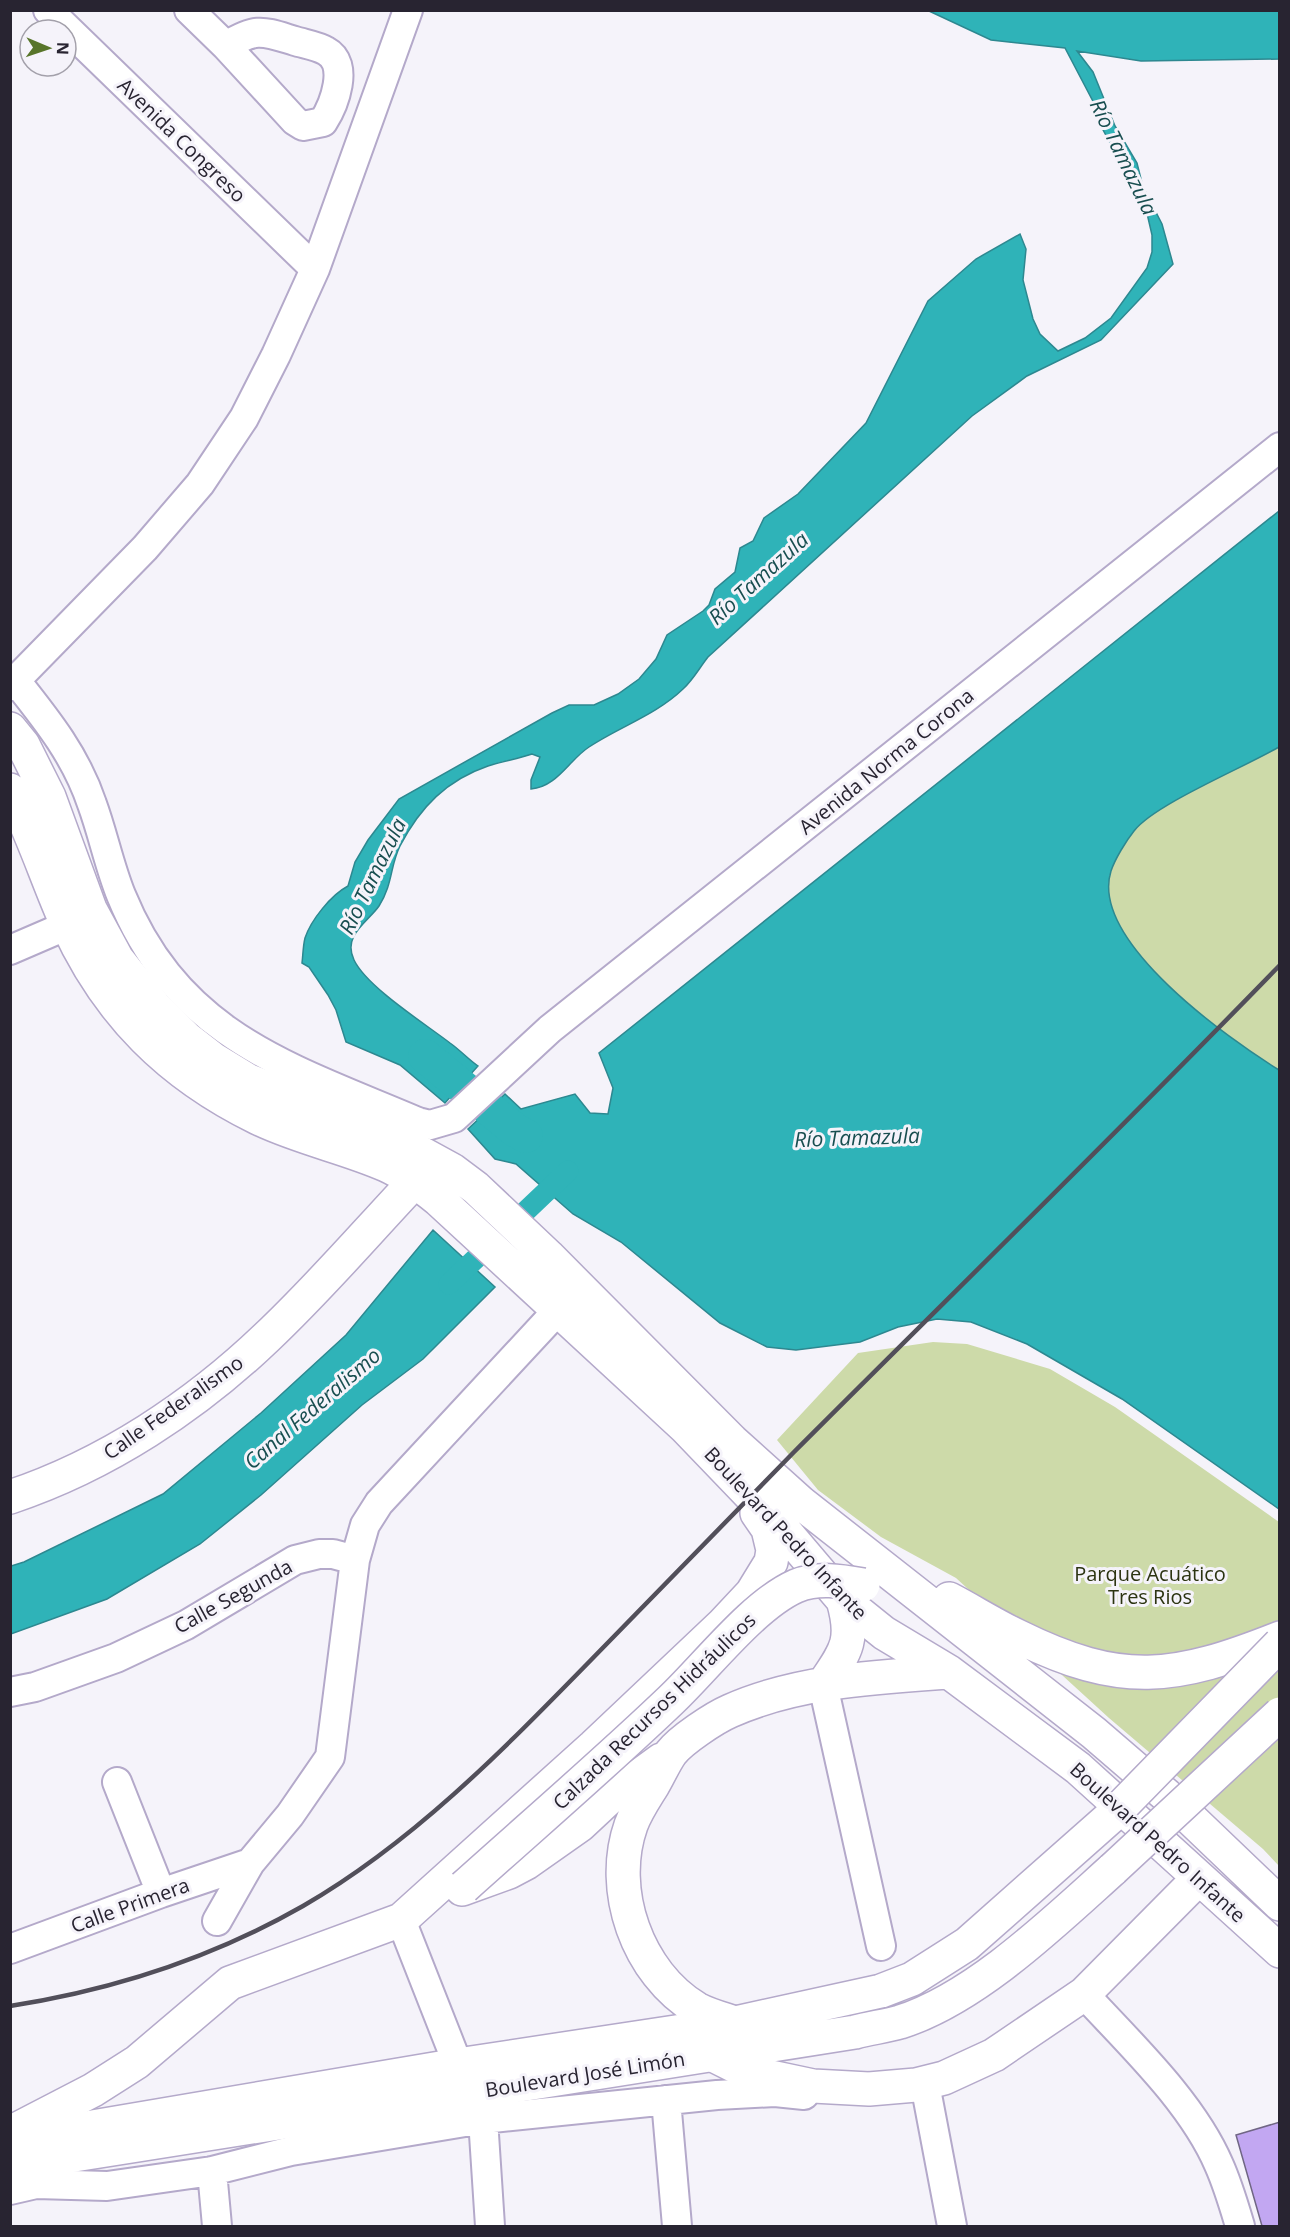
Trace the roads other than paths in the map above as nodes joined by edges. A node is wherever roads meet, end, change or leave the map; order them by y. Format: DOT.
graph roads {
  1 [pos="189,10"];
  2 [pos="408,10"];
  3 [pos="50,11"];
  4 [pos="226,46"];
  5 [pos="315,269"];
  6 [pos="1280,447"];
  7 [pos="13,683"];
  8 [pos="10,729"];
  9 [pos="10,790"];
  10 [pos="68,925"];
  11 [pos="10,950"];
  12 [pos="415,1181"];
  13 [pos="559,1309"];
  14 [pos="685,1426"];
  15 [pos="10,1497"];
  16 [pos="355,1560"];
  17 [pos="865,1585"];
  18 [pos="1280,1638"];
  19 [pos="1280,1644"];
  20 [pos="949,1672"];
  21 [pos="824,1685"];
  22 [pos="10,1692"];
  23 [pos="1280,1714"];
  24 [pos="1264,1738"];
  25 [pos="672,1752"];
  26 [pos="117,1782"];
  27 [pos="580,1825"];
  28 [pos="625,1856"];
  29 [pos="250,1863"];
  30 [pos="1198,1879"];
  31 [pos="1278,1888"];
  32 [pos="457,1892"];
  33 [pos="161,1893"];
  34 [pos="401,1920"];
  35 [pos="217,1921"];
  36 [pos="881,1946"];
  37 [pos="10,1949"];
  38 [pos="1280,1951"];
  39 [pos="1084,1994"];
  40 [pos="735,2023"];
  41 [pos="711,2054"];
  42 [pos="458,2065"];
  43 [pos="920,2085"];
  44 [pos="666,2100"];
  45 [pos="483,2119"];
  46 [pos="10,2133"];
  47 [pos="10,2141"];
  48 [pos="212,2171"];
  49 [pos="19,2182"];
  50 [pos="217,2226"];
  51 [pos="490,2226"];
  52 [pos="677,2226"];
  53 [pos="952,2226"];
  54 [pos="1240,2226"];
  1 -- 4 [label="street"];
  2 -- 5 [label="street"];
  3 -- 5 [label="street, Avenida Congreso"];
  5 -- 7 [label="street"];
  6 -- 7 [label="street, Avenida Norma Corona"];
  8 -- 17 [label="main road, Boulevard Pedro Infante"];
  9 -- 10 [label="main road, Boulevard Pedro Infante"];
  10 -- 11 [label="street"];
  10 -- 12 [label="main road, Boulevard Pedro Infante"];
  12 -- 13 [label="main road, Boulevard Pedro Infante"];
  12 -- 15 [label="main road, Calle Federalismo"];
  13 -- 14 [label="main road, Boulevard Pedro Infante"];
  13 -- 16 [label="street"];
  14 -- 17 [label="main road, Boulevard Pedro Infante"];
  14 -- 34 [label="main road, Calzada Recursos Hidráulicos"];
  16 -- 22 [label="street, Calle Segunda"];
  16 -- 29 [label="street"];
  17 -- 18 [label="main road"];
  17 -- 20 [label="main road, Boulevard Pedro Infante"];
  17 -- 21 [label="main road"];
  17 -- 31 [label="main road, Boulevard Pedro Infante"];
  17 -- 32 [label="main road, Calzada Recursos Hidráulicos, bridge"];
  19 -- 40 [label="main road, Boulevard José Limón, bridge"];
  20 -- 21 [label="main road"];
  20 -- 30 [label="main road, Boulevard Pedro Infante"];
  21 -- 25 [label="main road"];
  21 -- 36 [label="street"];
  23 -- 24 [label="main road, Boulevard José Limón, bridge"];
  24 -- 41 [label="main road, Boulevard José Limón, bridge"];
  25 -- 27 [label="main road"];
  25 -- 28 [label="main road"];
  26 -- 33 [label="street"];
  27 -- 28 [label="main road"];
  27 -- 32 [label="main road"];
  28 -- 40 [label="main road"];
  29 -- 33 [label="street, Calle Primera"];
  29 -- 35 [label="street"];
  30 -- 38 [label="main road, Boulevard Pedro Infante"];
  30 -- 39 [label="main road"];
  32 -- 34 [label="main road, Calzada Recursos Hidráulicos"];
  33 -- 37 [label="street, Calle Primera"];
  34 -- 42 [label="street"];
  34 -- 46 [label="main road, Calzada Recursos Hidráulicos"];
  39 -- 43 [label="main road"];
  39 -- 54 [label="street"];
  40 -- 42 [label="main road, Boulevard José Limón"];
  41 -- 43 [label="main road"];
  41 -- 49 [label="main road, Boulevard José Limón"];
  42 -- 47 [label="main road, Boulevard José Limón"];
  43 -- 44 [label="street, Boulevard José Limón"];
  43 -- 53 [label="street"];
  44 -- 45 [label="street, Boulevard José Limón"];
  44 -- 52 [label="street"];
  45 -- 48 [label="street, Boulevard José Limón"];
  45 -- 51 [label="street"];
  48 -- 49 [label="street, Boulevard José Limón"];
  48 -- 50 [label="street"];
}
